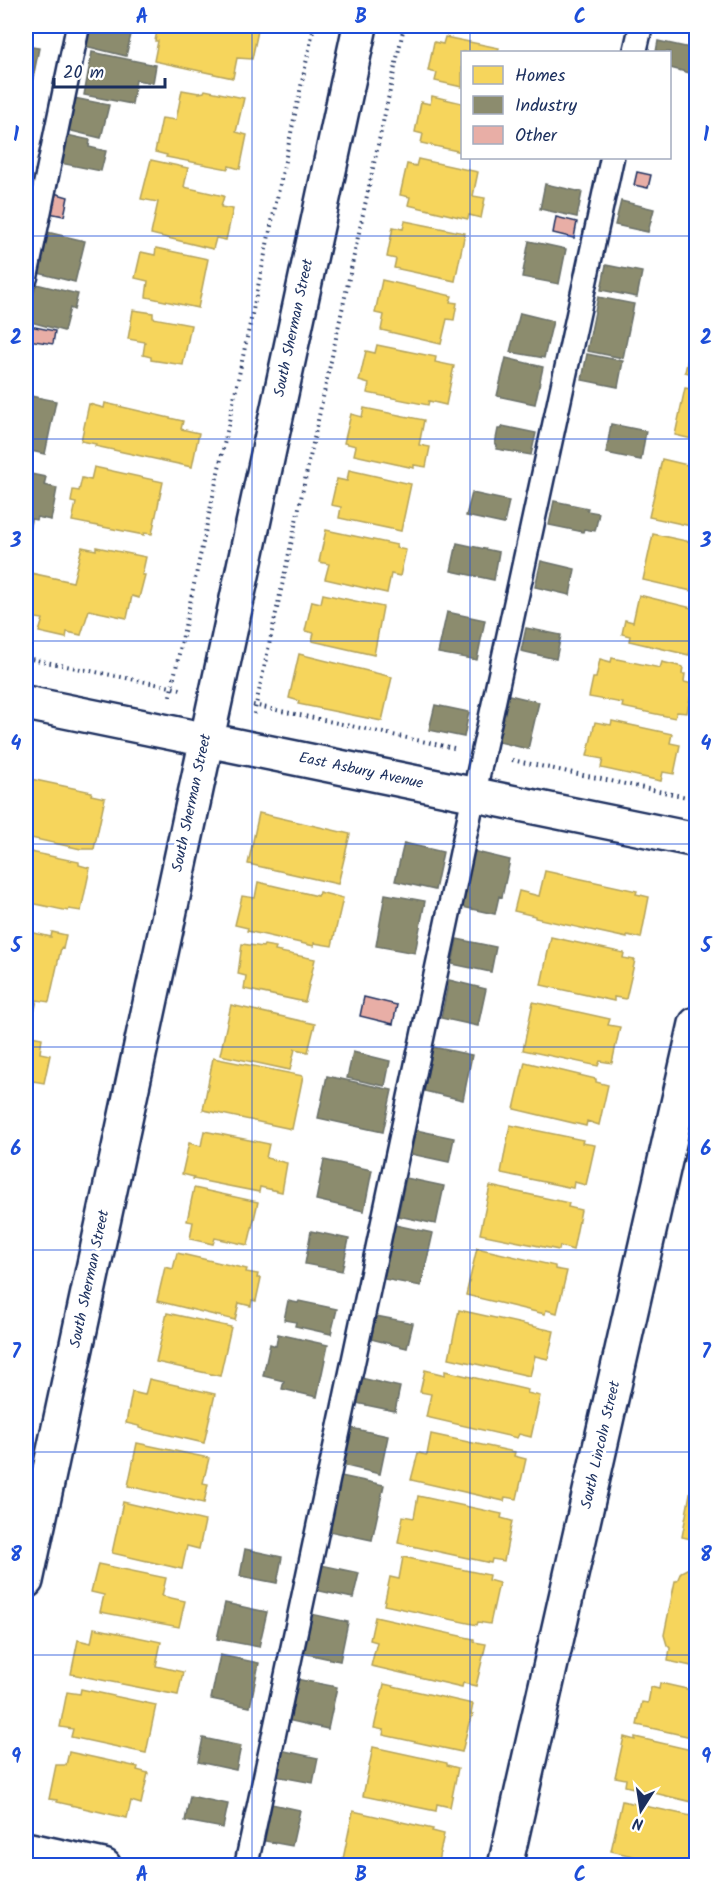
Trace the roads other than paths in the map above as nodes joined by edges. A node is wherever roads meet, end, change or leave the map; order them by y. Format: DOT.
graph roads {
  1 [pos="78,26"];
  2 [pos="360,26"];
  3 [pos="641,26"];
  4 [pos="635,51"];
  5 [pos="612,159"];
  6 [pos="26,277"];
  7 [pos="26,703"];
  8 [pos="206,739"];
  9 [pos="474,794"];
  10 [pos="696,840"];
  11 [pos="696,1024"];
  12 [pos="26,1581"];
  13 [pos="26,1849"];
  14 [pos="104,1866"];
  15 [pos="246,1866"];
  16 [pos="505,1866"];
  1 -- 6 [label="lane"];
  2 -- 8 [label="street, South Sherman Street"];
  3 -- 4 [label="lane"];
  5 -- 9 [label="lane"];
  7 -- 8 [label="street, East Asbury Avenue"];
  8 -- 9 [label="street, East Asbury Avenue"];
  8 -- 12 [label="street, South Sherman Street"];
  9 -- 10 [label="street, East Asbury Avenue"];
  9 -- 15 [label="lane"];
  11 -- 16 [label="street, South Lincoln Street"];
  13 -- 14 [label="street"];
}
